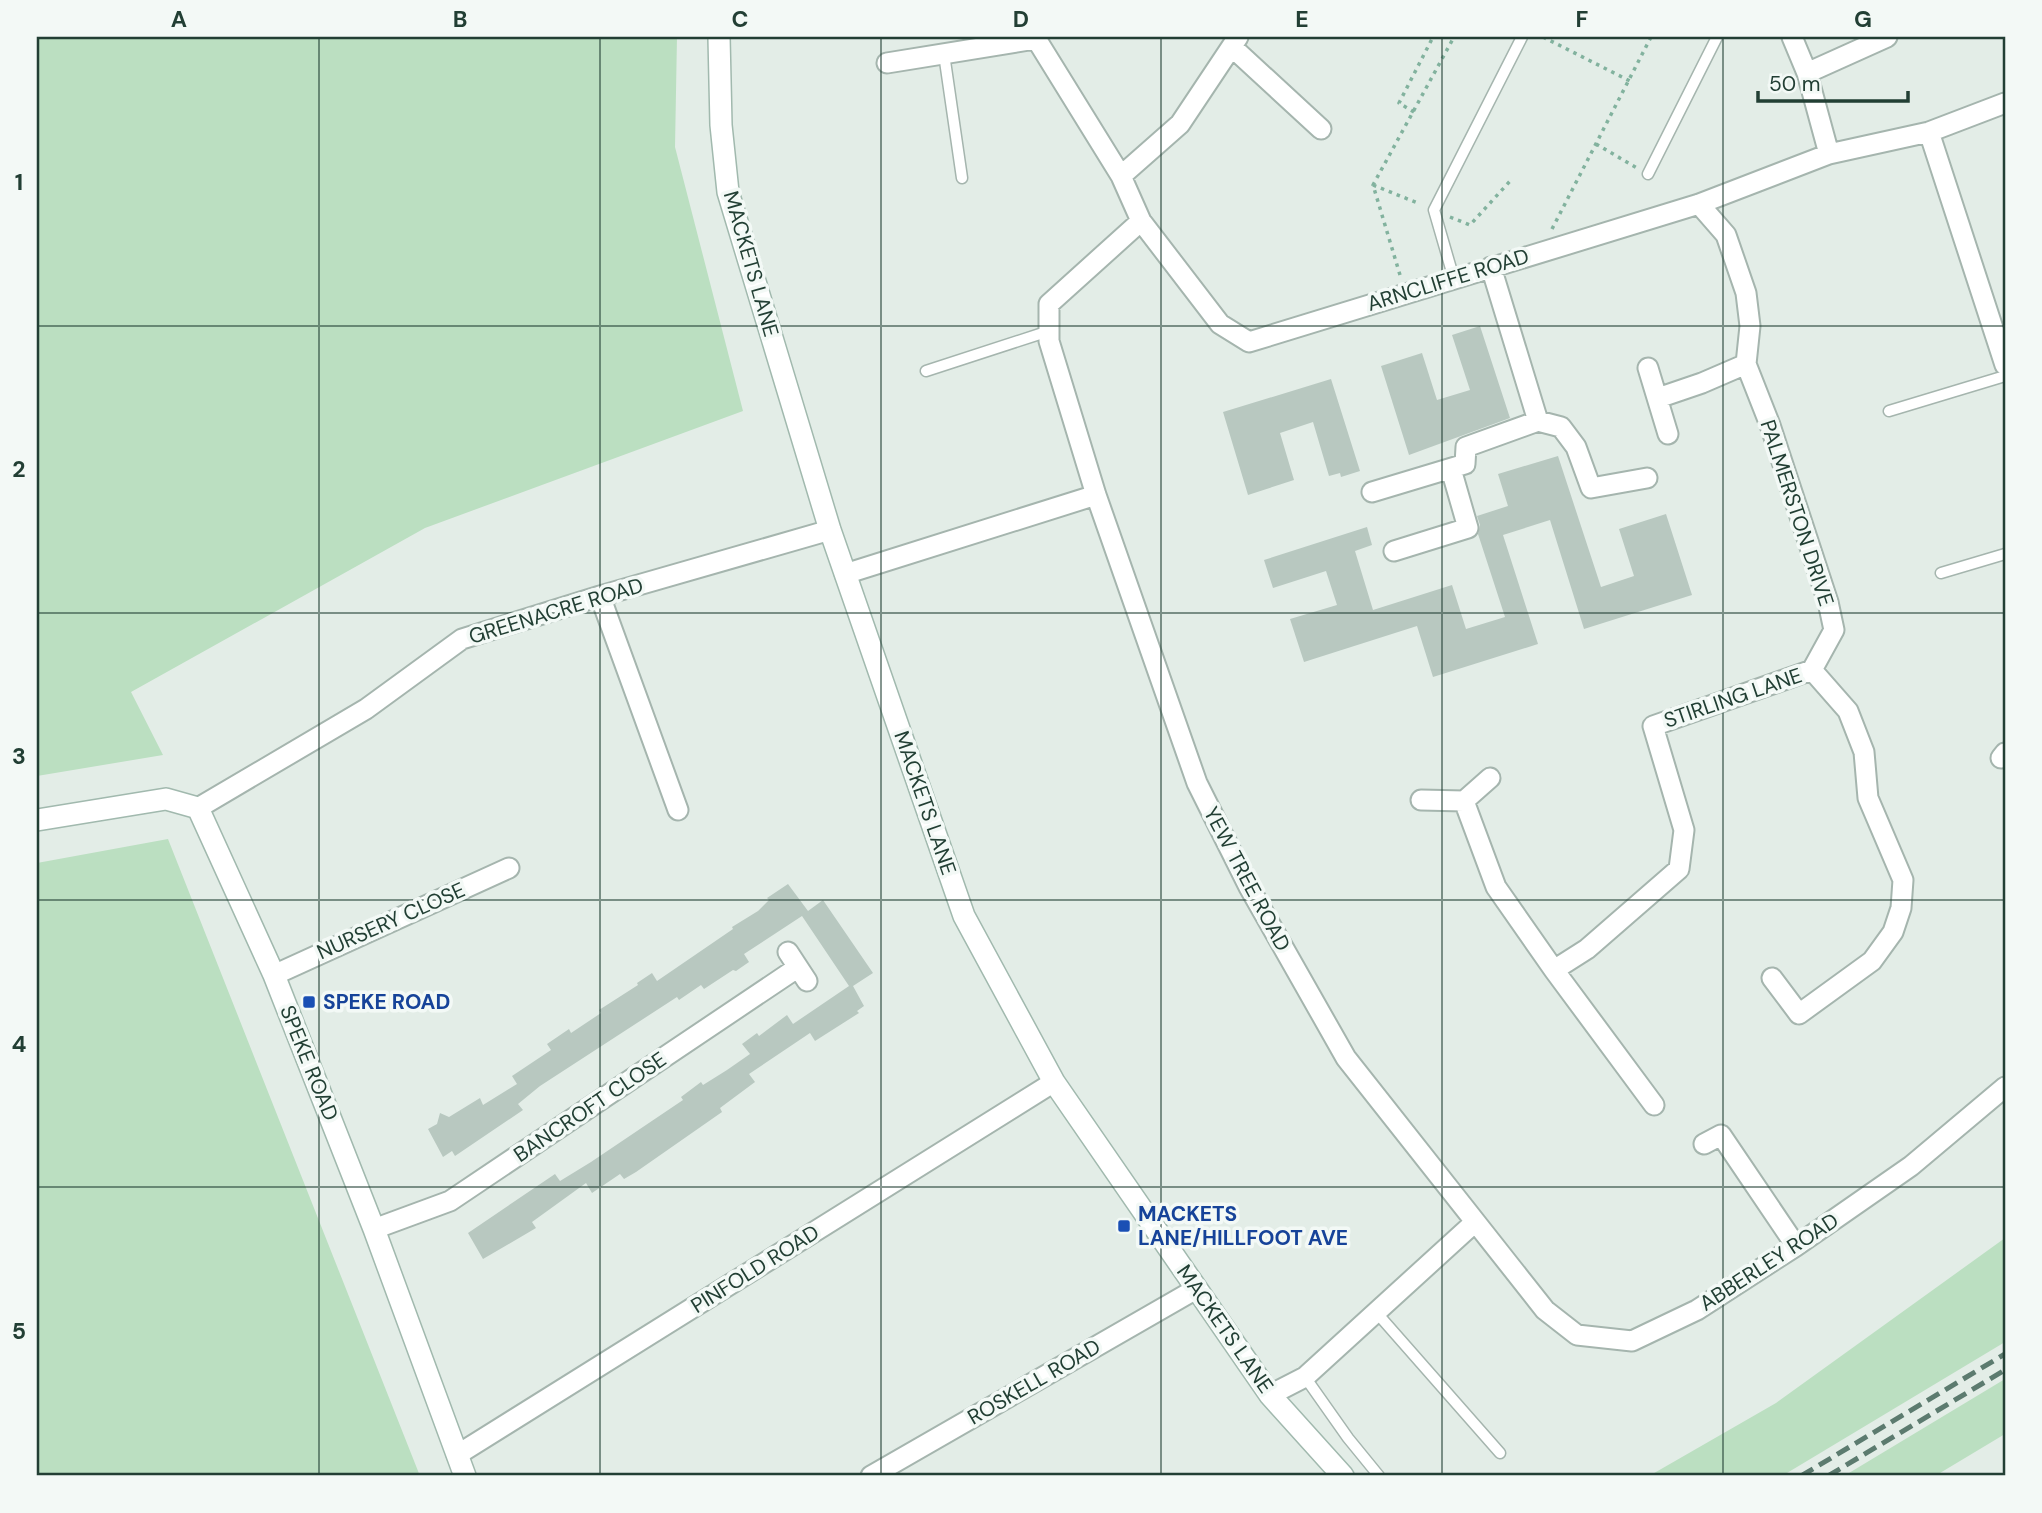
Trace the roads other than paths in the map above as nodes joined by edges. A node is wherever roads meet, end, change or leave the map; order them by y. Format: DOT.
graph roads {
  1 [pos="719,37"];
  2 [pos="1522,37"];
  3 [pos="1717,37"];
  4 [pos="1792,37"];
  5 [pos="1887,37"];
  6 [pos="1035,38"];
  7 [pos="1235,42"];
  8 [pos="944,54"];
  9 [pos="887,63"];
  10 [pos="1807,73"];
  11 [pos="2005,103"];
  12 [pos="1321,129"];
  13 [pos="1929,132"];
  14 [pos="1829,154"];
  15 [pos="1648,174"];
  16 [pos="1121,176"];
  17 [pos="962,178"];
  18 [pos="1699,204"];
  19 [pos="1141,221"];
  20 [pos="1491,267"];
  21 [pos="1454,279"];
  22 [pos="1049,331"];
  23 [pos="1745,364"];
  24 [pos="2005,365"];
  25 [pos="1648,368"];
  26 [pos="926,371"];
  27 [pos="2005,376"];
  28 [pos="1658,398"];
  29 [pos="1889,411"];
  30 [pos="1538,421"];
  31 [pos="1668,434"];
  32 [pos="1451,469"];
  33 [pos="1647,478"];
  34 [pos="1372,492"];
  35 [pos="1096,495"];
  36 [pos="830,530"];
  37 [pos="1394,551"];
  38 [pos="2005,554"];
  39 [pos="1941,573"];
  40 [pos="845,574"];
  41 [pos="600,596"];
  42 [pos="1812,670"];
  43 [pos="1490,778"];
  44 [pos="1421,800"];
  45 [pos="1464,801"];
  46 [pos="198,808"];
  47 [pos="678,810"];
  48 [pos="37,820"];
  49 [pos="509,868"];
  50 [pos="798,967"];
  51 [pos="1554,970"];
  52 [pos="274,975"];
  53 [pos="1772,978"];
  54 [pos="1054,1082"];
  55 [pos="2005,1087"];
  56 [pos="1654,1105"];
  57 [pos="1704,1144"];
  58 [pos="1474,1223"];
  59 [pos="374,1229"];
  60 [pos="1796,1246"];
  61 [pos="1520,1278"];
  62 [pos="1196,1289"];
  63 [pos="1376,1312"];
  64 [pos="1305,1377"];
  65 [pos="1270,1395"];
  66 [pos="1500,1453"];
  67 [pos="457,1455"];
  68 [pos="465,1476"];
  69 [pos="871,1476"];
  70 [pos="1343,1476"];
  71 [pos="1379,1476"];
  1 -- 36 [label="street, MACKETS LANE"];
  2 -- 21 [label="lane"];
  3 -- 15 [label="lane"];
  4 -- 10 [label="street"];
  5 -- 10 [label="street"];
  6 -- 8 [label="street"];
  6 -- 16 [label="street, ARNCLIFFE ROAD"];
  7 -- 12 [label="street"];
  7 -- 16 [label="street"];
  8 -- 9 [label="street"];
  8 -- 17 [label="lane"];
  10 -- 14 [label="street"];
  11 -- 13 [label="street, ARNCLIFFE ROAD"];
  13 -- 14 [label="street, ARNCLIFFE ROAD"];
  13 -- 24 [label="street"];
  14 -- 18 [label="street, ARNCLIFFE ROAD"];
  16 -- 19 [label="street, ARNCLIFFE ROAD"];
  18 -- 20 [label="street, ARNCLIFFE ROAD"];
  18 -- 23 [label="street, PALMERSTON DRIVE"];
  19 -- 21 [label="street, ARNCLIFFE ROAD"];
  19 -- 22 [label="street, YEW TREE ROAD"];
  20 -- 21 [label="street, ARNCLIFFE ROAD"];
  20 -- 30 [label="street"];
  22 -- 26 [label="lane"];
  22 -- 35 [label="street, YEW TREE ROAD"];
  23 -- 28 [label="street"];
  23 -- 42 [label="street, PALMERSTON DRIVE"];
  25 -- 28 [label="street"];
  27 -- 29 [label="lane"];
  28 -- 31 [label="street"];
  30 -- 32 [label="street"];
  30 -- 33 [label="street"];
  32 -- 34 [label="street"];
  32 -- 37 [label="street"];
  35 -- 40 [label="street"];
  35 -- 58 [label="street, YEW TREE ROAD"];
  36 -- 40 [label="street, MACKETS LANE"];
  36 -- 41 [label="street, GREENACRE ROAD"];
  38 -- 39 [label="lane"];
  40 -- 54 [label="street, MACKETS LANE"];
  41 -- 46 [label="street, GREENACRE ROAD"];
  41 -- 47 [label="street"];
  42 -- 51 [label="street, STIRLING LANE"];
  42 -- 53 [label="street"];
  43 -- 45 [label="street"];
  44 -- 45 [label="street"];
  45 -- 51 [label="street"];
  46 -- 48 [label="street"];
  46 -- 52 [label="street, SPEKE ROAD"];
  49 -- 52 [label="street, NURSERY CLOSE"];
  50 -- 59 [label="street, BANCROFT CLOSE"];
  51 -- 56 [label="street"];
  52 -- 59 [label="street, SPEKE ROAD"];
  54 -- 62 [label="street, MACKETS LANE"];
  54 -- 67 [label="street, PINFOLD ROAD"];
  55 -- 60 [label="street, ABBERLEY ROAD"];
  57 -- 60 [label="street"];
  58 -- 61 [label="street, YEW TREE ROAD"];
  58 -- 63 [label="street"];
  59 -- 67 [label="street, SPEKE ROAD"];
  60 -- 61 [label="street, ABBERLEY ROAD"];
  62 -- 65 [label="street, MACKETS LANE"];
  62 -- 69 [label="street, ROSKELL ROAD"];
  63 -- 64 [label="street"];
  63 -- 66 [label="lane"];
  64 -- 65 [label="street"];
  64 -- 71 [label="lane, MACKETS LANE"];
  65 -- 70 [label="street, MACKETS LANE"];
  67 -- 68 [label="street, SPEKE ROAD"];
}
